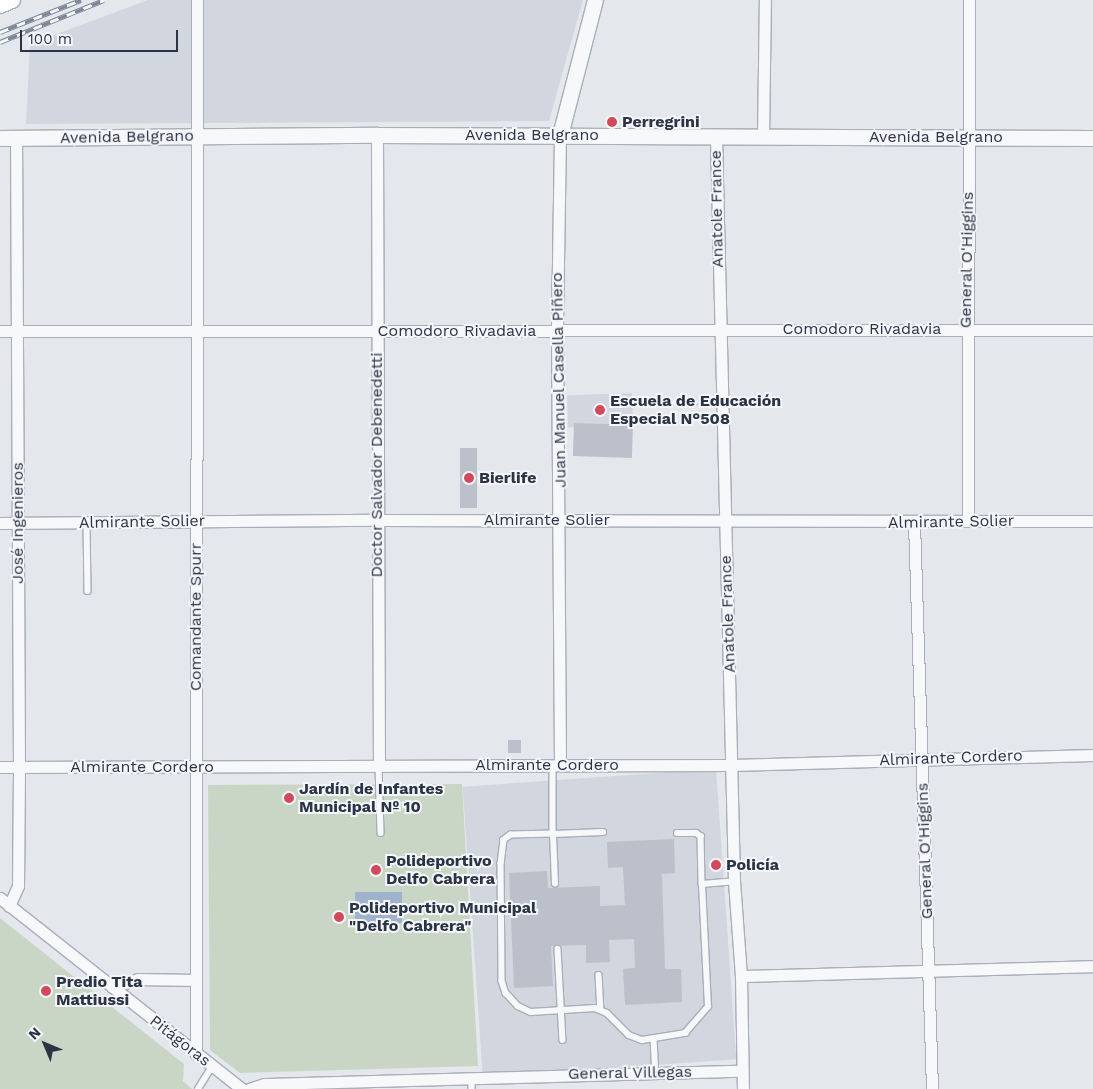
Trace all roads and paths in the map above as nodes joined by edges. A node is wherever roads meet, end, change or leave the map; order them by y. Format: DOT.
graph roads {
  1 [pos="12,0"];
  2 [pos="197,0"];
  3 [pos="595,0"];
  4 [pos="765,0"];
  5 [pos="969,0"];
  6 [pos="0,5"];
  7 [pos="377,135"];
  8 [pos="560,135"];
  9 [pos="196,136"];
  10 [pos="763,136"];
  11 [pos="968,136"];
  12 [pos="0,138"];
  13 [pos="16,138"];
  14 [pos="716,138"];
  15 [pos="1093,138"];
  16 [pos="966,329"];
  17 [pos="377,330"];
  18 [pos="722,330"];
  19 [pos="1093,330"];
  20 [pos="0,331"];
  21 [pos="17,331"];
  22 [pos="197,331"];
  23 [pos="557,331"];
  24 [pos="723,404"];
  25 [pos="638,406"];
  26 [pos="377,520"];
  27 [pos="560,520"];
  28 [pos="196,521"];
  29 [pos="968,521"];
  30 [pos="1093,521"];
  31 [pos="86,522"];
  32 [pos="725,522"];
  33 [pos="914,522"];
  34 [pos="0,523"];
  35 [pos="18,523"];
  36 [pos="88,591"];
  37 [pos="1093,754"];
  38 [pos="923,758"];
  39 [pos="556,765"];
  40 [pos="732,765"];
  41 [pos="380,766"];
  42 [pos="0,767"];
  43 [pos="19,767"];
  44 [pos="197,767"];
  45 [pos="603,832"];
  46 [pos="381,833"];
  47 [pos="553,834"];
  48 [pos="677,834"];
  49 [pos="734,881"];
  50 [pos="555,884"];
  51 [pos="702,884"];
  52 [pos="5,902"];
  53 [pos="558,949"];
  54 [pos="1093,966"];
  55 [pos="928,970"];
  56 [pos="599,975"];
  57 [pos="741,976"];
  58 [pos="196,980"];
  59 [pos="112,987"];
  60 [pos="561,1010"];
  61 [pos="601,1010"];
  62 [pos="654,1039"];
  63 [pos="563,1040"];
  64 [pos="196,1054"];
  65 [pos="212,1066"];
  66 [pos="742,1071"];
  67 [pos="656,1072"];
  68 [pos="472,1084"];
  69 [pos="198,1089"];
  70 [pos="242,1089"];
  71 [pos="249,1089"];
  72 [pos="743,1089"];
  73 [pos="932,1089"];
  1 -- 6 [label="main road"];
  2 -- 9 [label="street, Comandante Spurr"];
  3 -- 8 [label="street, Juan Manuel Casella Piñero"];
  4 -- 10 [label="street"];
  5 -- 11 [label="street, General O'Higgins"];
  7 -- 8 [label="street, Avenida Belgrano"];
  7 -- 9 [label="street, Avenida Belgrano"];
  7 -- 17 [label="street, Doctor Salvador Debenedetti"];
  8 -- 14 [label="street, Avenida Belgrano"];
  8 -- 23 [label="street, Juan Manuel Casella Piñero"];
  9 -- 13 [label="street, Avenida Belgrano"];
  9 -- 22 [label="street, Comandante Spurr"];
  10 -- 11 [label="street, Avenida Belgrano"];
  10 -- 14 [label="street, Avenida Belgrano"];
  11 -- 15 [label="street, Avenida Belgrano"];
  11 -- 16 [label="street, General O'Higgins"];
  12 -- 13 [label="street, Avenida Belgrano"];
  13 -- 21 [label="street, José Ingenieros"];
  14 -- 18 [label="street, Anatole France"];
  16 -- 18 [label="street, Comodoro Rivadavia"];
  16 -- 19 [label="street, Comodoro Rivadavia"];
  16 -- 29 [label="street, General O'Higgins"];
  17 -- 22 [label="street, Comodoro Rivadavia"];
  17 -- 23 [label="street, Comodoro Rivadavia"];
  17 -- 26 [label="street, Doctor Salvador Debenedetti"];
  18 -- 23 [label="street, Comodoro Rivadavia"];
  18 -- 24 [label="street, Anatole France"];
  20 -- 21 [label="street, Comodoro Rivadavia"];
  21 -- 22 [label="street, Comodoro Rivadavia"];
  21 -- 35 [label="street, José Ingenieros"];
  22 -- 28 [label="street, Comandante Spurr"];
  23 -- 27 [label="street, Juan Manuel Casella Piñero"];
  24 -- 25 [label="path"];
  24 -- 32 [label="street, Anatole France"];
  26 -- 27 [label="street, Almirante Solier"];
  26 -- 28 [label="street, Almirante Solier"];
  26 -- 41 [label="street, Doctor Salvador Debenedetti"];
  27 -- 32 [label="street, Almirante Solier"];
  27 -- 39 [label="street, Juan Manuel Casella Piñero"];
  28 -- 31 [label="street, Almirante Solier"];
  28 -- 44 [label="street, Comandante Spurr"];
  29 -- 30 [label="street, Almirante Solier"];
  29 -- 33 [label="street, Almirante Solier"];
  31 -- 35 [label="street, Almirante Solier"];
  31 -- 36 [label="lane"];
  32 -- 33 [label="street, Almirante Solier"];
  32 -- 40 [label="street, Anatole France"];
  33 -- 38 [label="street, General O'Higgins"];
  34 -- 35 [label="street, Almirante Solier"];
  35 -- 43 [label="street, José Ingenieros"];
  37 -- 38 [label="street, Almirante Cordero"];
  38 -- 40 [label="street, Almirante Cordero"];
  38 -- 55 [label="street, General O'Higgins"];
  39 -- 40 [label="street, Almirante Cordero"];
  39 -- 41 [label="street, Almirante Cordero"];
  39 -- 47 [label="lane"];
  40 -- 49 [label="street, Anatole France"];
  41 -- 44 [label="street, Almirante Cordero"];
  41 -- 46 [label="lane"];
  42 -- 43 [label="street, Almirante Cordero"];
  43 -- 44 [label="street, Almirante Cordero"];
  43 -- 52 [label="street, José Ingenieros"];
  44 -- 58 [label="street, Comandante Spurr"];
  45 -- 47 [label="lane"];
  47 -- 50 [label="lane"];
  47 -- 60 [label="lane"];
  48 -- 51 [label="lane"];
  49 -- 51 [label="lane"];
  49 -- 57 [label="street, Anatole France"];
  51 -- 62 [label="lane"];
  52 -- 59 [label="street, Pitágoras"];
  53 -- 60 [label="lane"];
  54 -- 55 [label="street"];
  55 -- 57 [label="street"];
  55 -- 73 [label="street, General O'Higgins"];
  56 -- 61 [label="lane"];
  57 -- 66 [label="street, Anatole France"];
  58 -- 59 [label="street"];
  58 -- 64 [label="street, Comandante Spurr"];
  59 -- 64 [label="street, Pitágoras"];
  60 -- 61 [label="lane"];
  60 -- 63 [label="lane"];
  61 -- 62 [label="lane"];
  62 -- 67 [label="lane"];
  64 -- 65 [label="street, Pitágoras"];
  65 -- 69 [label="lane"];
  65 -- 70 [label="street, Pitágoras"];
  66 -- 67 [label="street, General Villegas"];
  66 -- 72 [label="street, Anatole France"];
  67 -- 68 [label="street, General Villegas"];
  68 -- 71 [label="street, General Villegas"];
}
